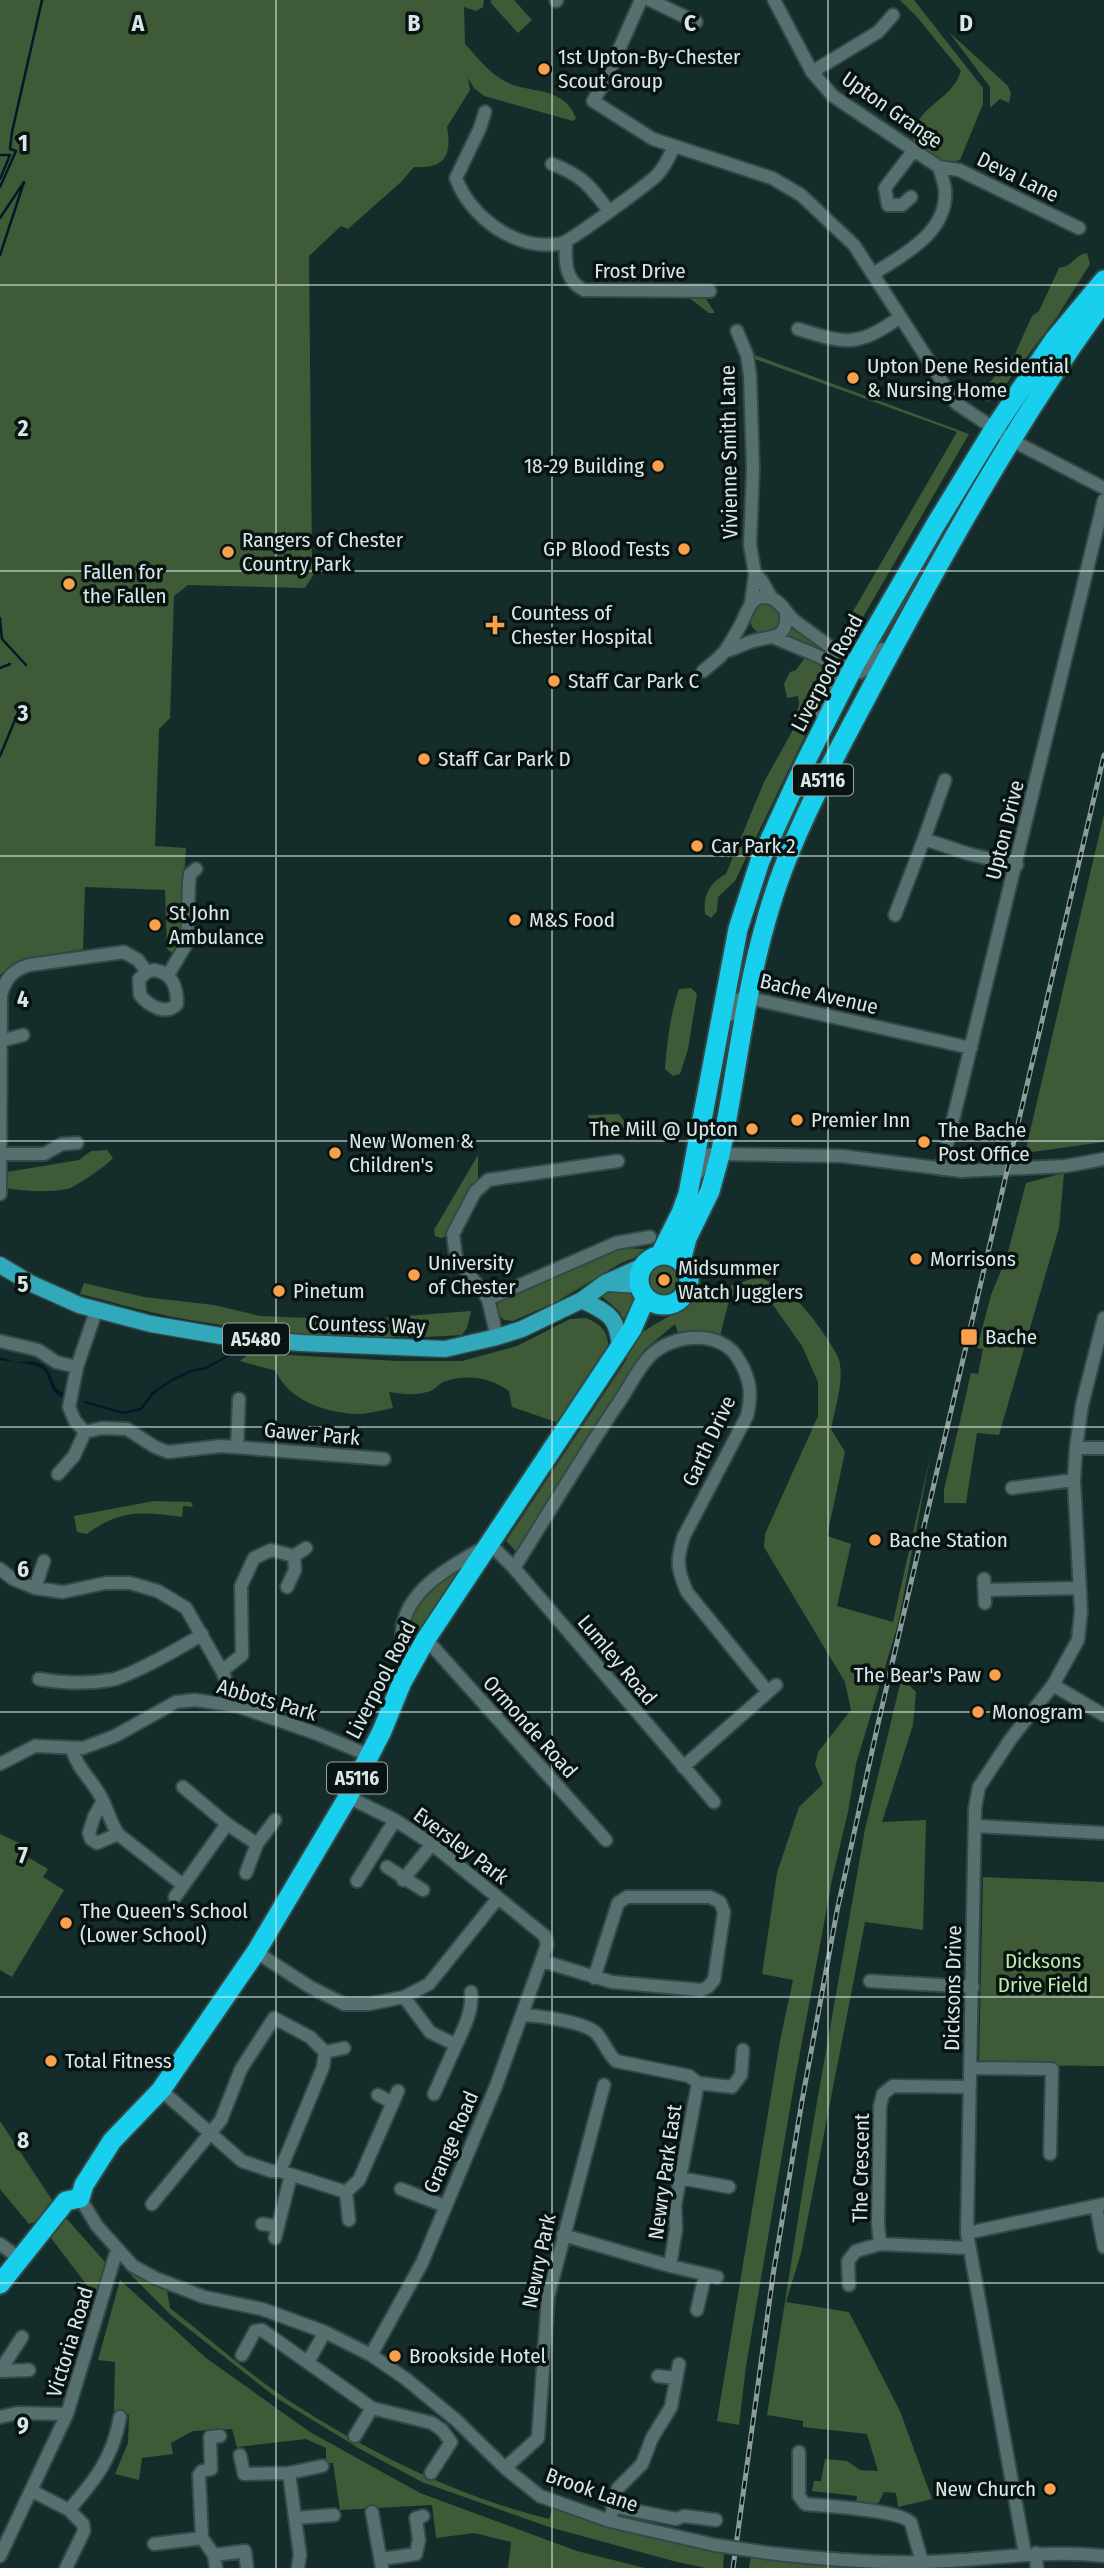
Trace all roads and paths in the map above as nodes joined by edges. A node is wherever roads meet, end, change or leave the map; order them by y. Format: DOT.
graph roads {
  1 [pos="641,0"];
  2 [pos="649,0"];
  3 [pos="774,0"];
  4 [pos="696,22"];
  5 [pos="893,22"];
  6 [pos="812,72"];
  7 [pos="485,112"];
  8 [pos="674,146"];
  9 [pos="914,150"];
  10 [pos="552,164"];
  11 [pos="939,167"];
  12 [pos="911,197"];
  13 [pos="609,211"];
  14 [pos="1079,228"];
  15 [pos="566,243"];
  16 [pos="873,275"];
  17 [pos="1104,280"];
  18 [pos="710,290"];
  19 [pos="1104,301"];
  20 [pos="899,318"];
  21 [pos="798,329"];
  22 [pos="737,331"];
  23 [pos="994,429"];
  24 [pos="1011,440"];
  25 [pos="1104,488"];
  26 [pos="1104,500"];
  27 [pos="950,547"];
  28 [pos="755,575"];
  29 [pos="772,598"];
  30 [pos="751,603"];
  31 [pos="786,614"];
  32 [pos="744,619"];
  33 [pos="769,639"];
  34 [pos="726,651"];
  35 [pos="828,661"];
  36 [pos="856,670"];
  37 [pos="703,671"];
  38 [pos="869,693"];
  39 [pos="805,763"];
  40 [pos="945,780"];
  41 [pos="923,839"];
  42 [pos="1017,865"];
  43 [pos="196,869"];
  44 [pos="894,915"];
  45 [pos="147,972"];
  46 [pos="168,975"];
  47 [pos="1,995"];
  48 [pos="749,998"];
  49 [pos="23,1035"];
  50 [pos="1,1041"];
  51 [pos="971,1048"];
  52 [pos="712,1074"];
  53 [pos="77,1143"];
  54 [pos="1,1154"];
  55 [pos="720,1155"];
  56 [pos="1104,1159"];
  57 [pos="618,1161"];
  58 [pos="941,1169"];
  59 [pos="0,1194"];
  60 [pos="688,1194"];
  61 [pos="650,1237"];
  62 [pos="681,1261"];
  63 [pos="0,1265"];
  64 [pos="650,1282"];
  65 [pos="488,1298"];
  66 [pos="582,1300"];
  67 [pos="96,1311"];
  68 [pos="1104,1318"];
  69 [pos="497,1337"];
  70 [pos="0,1341"];
  71 [pos="620,1347"];
  72 [pos="77,1367"];
  73 [pos="239,1399"];
  74 [pos="85,1432"];
  75 [pos="237,1447"];
  76 [pos="1076,1448"];
  77 [pos="1104,1448"];
  78 [pos="384,1459"];
  79 [pos="58,1474"];
  80 [pos="1074,1480"];
  81 [pos="1012,1488"];
  82 [pos="490,1544"];
  83 [pos="306,1548"];
  84 [pos="294,1556"];
  85 [pos="44,1561"];
  86 [pos="514,1568"];
  87 [pos="0,1569"];
  88 [pos="288,1587"];
  89 [pos="35,1588"];
  90 [pos="1080,1588"];
  91 [pos="985,1591"];
  92 [pos="202,1634"];
  93 [pos="426,1639"];
  94 [pos="222,1671"];
  95 [pos="408,1671"];
  96 [pos="39,1679"];
  97 [pos="1053,1685"];
  98 [pos="237,1706"];
  99 [pos="1104,1715"];
  100 [pos="72,1749"];
  101 [pos="368,1755"];
  102 [pos="0,1764"];
  103 [pos="683,1767"];
  104 [pos="183,1787"];
  105 [pos="348,1797"];
  106 [pos="103,1801"];
  107 [pos="714,1802"];
  108 [pos="275,1820"];
  109 [pos="395,1820"];
  110 [pos="227,1824"];
  111 [pos="975,1826"];
  112 [pos="1104,1833"];
  113 [pos="118,1834"];
  114 [pos="606,1840"];
  115 [pos="257,1844"];
  116 [pos="432,1844"];
  117 [pos="387,1867"];
  118 [pos="246,1873"];
  119 [pos="403,1880"];
  120 [pos="357,1881"];
  121 [pos="183,1885"];
  122 [pos="423,1890"];
  123 [pos="175,1897"];
  124 [pos="498,1898"];
  125 [pos="545,1936"];
  126 [pos="256,1952"];
  127 [pos="542,1961"];
  128 [pos="594,1978"];
  129 [pos="870,1981"];
  130 [pos="973,1987"];
  131 [pos="471,1992"];
  132 [pos="404,1997"];
  133 [pos="523,2015"];
  134 [pos="456,2045"];
  135 [pos="344,2048"];
  136 [pos="743,2050"];
  137 [pos="325,2052"];
  138 [pos="971,2068"];
  139 [pos="698,2083"];
  140 [pos="970,2087"];
  141 [pos="161,2090"];
  142 [pos="607,2092"];
  143 [pos="434,2094"];
  144 [pos="378,2095"];
  145 [pos="211,2133"];
  146 [pos="1050,2154"];
  147 [pos="285,2173"];
  148 [pos="680,2178"];
  149 [pos="729,2187"];
  150 [pos="401,2189"];
  151 [pos="346,2192"];
  152 [pos="73,2199"];
  153 [pos="152,2204"];
  154 [pos="1100,2205"];
  155 [pos="445,2206"];
  156 [pos="348,2220"];
  157 [pos="262,2224"];
  158 [pos="967,2233"];
  159 [pos="563,2235"];
  160 [pos="0,2244"];
  161 [pos="880,2244"];
  162 [pos="1104,2247"];
  163 [pos="968,2248"];
  164 [pos="117,2254"];
  165 [pos="19,2258"];
  166 [pos="670,2266"];
  167 [pos="0,2284"];
  168 [pos="849,2285"];
  169 [pos="697,2310"];
  170 [pos="325,2332"];
  171 [pos="22,2337"];
  172 [pos="242,2355"];
  173 [pos="371,2355"];
  174 [pos="308,2362"];
  175 [pos="679,2364"];
  176 [pos="29,2370"];
  177 [pos="0,2371"];
  178 [pos="658,2376"];
  179 [pos="675,2378"];
  180 [pos="372,2408"];
  181 [pos="67,2414"];
  182 [pos="0,2417"];
  183 [pos="120,2417"];
  184 [pos="220,2436"];
  185 [pos="355,2436"];
  186 [pos="799,2452"];
  187 [pos="240,2455"];
  188 [pos="322,2466"];
  189 [pos="505,2468"];
  190 [pos="289,2473"];
  191 [pos="431,2473"];
  192 [pos="32,2491"];
  193 [pos="612,2505"];
  194 [pos="69,2510"];
  195 [pos="372,2512"];
  196 [pos="334,2515"];
  197 [pos="423,2516"];
  198 [pos="295,2518"];
  199 [pos="716,2520"];
  200 [pos="610,2521"];
  201 [pos="202,2538"];
  202 [pos="155,2544"];
  203 [pos="1030,2554"];
  204 [pos="0,2556"];
  205 [pos="1104,2556"];
  206 [pos="215,2561"];
  207 [pos="922,2562"];
  208 [pos="382,2563"];
  209 [pos="66,2568"];
  210 [pos="247,2568"];
  211 [pos="298,2568"];
  212 [pos="1037,2568"];
  1 -- 8 [label="street"];
  2 -- 4 [label="street"];
  3 -- 6 [label="street, Upton Grange"];
  5 -- 6 [label="street"];
  6 -- 9 [label="street, Upton Grange"];
  7 -- 15 [label="street"];
  8 -- 13 [label="street"];
  8 -- 16 [label="street"];
  9 -- 11 [label="street, Upton Grange"];
  9 -- 12 [label="street"];
  10 -- 13 [label="street"];
  11 -- 14 [label="street, Deva Lane"];
  11 -- 16 [label="street, Upton Grange"];
  13 -- 15 [label="street"];
  15 -- 18 [label="street, Frost Drive"];
  16 -- 20 [label="street"];
  17 -- 23 [label="highway, Liverpool Road / A5116"];
  19 -- 24 [label="highway, A5116"];
  20 -- 21 [label="street"];
  20 -- 23 [label="street"];
  22 -- 28 [label="street, Vivienne Smith Lane"];
  23 -- 24 [label="street"];
  23 -- 36 [label="highway, Liverpool Road / A5116"];
  24 -- 25 [label="street"];
  24 -- 27 [label="highway, A5116"];
  26 -- 42 [label="street, Upton Drive"];
  27 -- 36 [label="street"];
  27 -- 38 [label="highway, A5116"];
  28 -- 29 [label="street, Vivienne Smith Lane"];
  28 -- 30 [label="street, Vivienne Smith Lane"];
  29 -- 30 [label="street"];
  29 -- 31 [label="street"];
  30 -- 32 [label="street"];
  31 -- 33 [label="street"];
  31 -- 36 [label="street"];
  32 -- 33 [label="street"];
  32 -- 34 [label="street"];
  33 -- 34 [label="street"];
  33 -- 35 [label="street"];
  34 -- 37 [label="street"];
  35 -- 36 [label="street"];
  35 -- 39 [label="street"];
  36 -- 38 [label="street"];
  36 -- 39 [label="highway, Liverpool Road / A5116"];
  38 -- 39 [label="highway"];
  38 -- 48 [label="highway, A5116"];
  39 -- 52 [label="highway, Liverpool Road / A5116"];
  40 -- 41 [label="street"];
  41 -- 42 [label="street"];
  41 -- 44 [label="street"];
  42 -- 51 [label="street, Upton Drive"];
  43 -- 46 [label="street"];
  45 -- 46 [label="street"];
  45 -- 46 [label="street"];
  45 -- 47 [label="street"];
  47 -- 50 [label="street"];
  48 -- 51 [label="street, Bache Avenue"];
  48 -- 52 [label="street, Bache Avenue"];
  48 -- 55 [label="highway, A5116"];
  49 -- 50 [label="street"];
  50 -- 54 [label="street"];
  51 -- 58 [label="street, Upton Drive"];
  52 -- 60 [label="highway, Liverpool Road / A5116"];
  53 -- 54 [label="street"];
  54 -- 59 [label="street"];
  55 -- 58 [label="street"];
  55 -- 60 [label="street"];
  55 -- 62 [label="highway, A5116"];
  56 -- 58 [label="street"];
  57 -- 65 [label="street"];
  60 -- 64 [label="highway, Liverpool Road / A5116"];
  61 -- 65 [label="street"];
  62 -- 64 [label="highway"];
  62 -- 64 [label="highway, A5116"];
  63 -- 67 [label="main road, Countess Way / A5480"];
  64 -- 66 [label="main road, Countess Way / A5480"];
  64 -- 71 [label="highway, Liverpool Road / A5116"];
  65 -- 69 [label="street"];
  66 -- 69 [label="main road, Countess Way / A5480"];
  66 -- 71 [label="main road"];
  67 -- 69 [label="main road, Countess Way / A5480"];
  67 -- 72 [label="street"];
  68 -- 76 [label="street, Dicksons Drive"];
  70 -- 72 [label="street"];
  71 -- 82 [label="highway, Liverpool Road / A5116"];
  72 -- 74 [label="street"];
  73 -- 75 [label="street, Gawer Park"];
  74 -- 75 [label="street, Gawer Park"];
  74 -- 79 [label="street"];
  75 -- 78 [label="street, Gawer Park"];
  76 -- 77 [label="street"];
  76 -- 80 [label="street, Dicksons Drive"];
  80 -- 81 [label="street"];
  80 -- 90 [label="street, Dicksons Drive"];
  82 -- 86 [label="street, Lumley Road"];
  82 -- 93 [label="highway, Liverpool Road / A5116"];
  82 -- 95 [label="street"];
  83 -- 84 [label="street"];
  84 -- 88 [label="street"];
  84 -- 94 [label="street"];
  85 -- 89 [label="street"];
  86 -- 103 [label="street, Lumley Road"];
  86 -- 103 [label="street, Garth Drive"];
  87 -- 89 [label="street"];
  89 -- 92 [label="street"];
  90 -- 91 [label="street"];
  90 -- 97 [label="street, Dicksons Drive"];
  92 -- 94 [label="street"];
  92 -- 96 [label="street"];
  93 -- 95 [label="highway, Liverpool Road / A5116"];
  93 -- 114 [label="street, Ormonde Road"];
  94 -- 98 [label="street"];
  95 -- 101 [label="highway, Liverpool Road / A5116"];
  97 -- 99 [label="street"];
  97 -- 111 [label="street, Dicksons Drive"];
  98 -- 100 [label="street, Abbots Park"];
  98 -- 101 [label="street, Abbots Park"];
  100 -- 102 [label="street, Abbots Park"];
  100 -- 106 [label="street"];
  101 -- 105 [label="highway, Liverpool Road / A5116"];
  103 -- 107 [label="street, Lumley Road"];
  104 -- 110 [label="street"];
  105 -- 109 [label="street, Eversley Park"];
  105 -- 126 [label="highway, Liverpool Road / A5116"];
  106 -- 113 [label="street"];
  106 -- 113 [label="street"];
  108 -- 115 [label="street"];
  109 -- 116 [label="street, Eversley Park"];
  109 -- 120 [label="street"];
  110 -- 115 [label="street"];
  110 -- 121 [label="street"];
  111 -- 112 [label="street"];
  111 -- 130 [label="street, Dicksons Drive"];
  113 -- 121 [label="street"];
  115 -- 118 [label="street"];
  116 -- 119 [label="street"];
  116 -- 124 [label="street, Eversley Park"];
  117 -- 119 [label="street"];
  119 -- 122 [label="street"];
  121 -- 123 [label="street"];
  124 -- 125 [label="street, Eversley Park"];
  124 -- 132 [label="street"];
  125 -- 127 [label="street, Grange Road"];
  126 -- 132 [label="street"];
  126 -- 141 [label="highway, Liverpool Road / A5116"];
  127 -- 128 [label="street"];
  127 -- 133 [label="street, Grange Road"];
  128 -- 128 [label="street"];
  129 -- 130 [label="street"];
  130 -- 138 [label="street, Dicksons Drive"];
  131 -- 134 [label="street"];
  132 -- 134 [label="street"];
  133 -- 139 [label="street, Newry Park East"];
  133 -- 155 [label="street, Grange Road"];
  134 -- 143 [label="street"];
  135 -- 137 [label="street"];
  136 -- 139 [label="street, Newry Park East"];
  137 -- 145 [label="street"];
  137 -- 147 [label="street"];
  138 -- 140 [label="street, Dicksons Drive"];
  138 -- 146 [label="street"];
  139 -- 148 [label="street, Newry Park East"];
  140 -- 158 [label="street, Dicksons Drive"];
  140 -- 161 [label="street, The Crescent"];
  141 -- 145 [label="street"];
  141 -- 152 [label="highway, Liverpool Road / A5116"];
  142 -- 159 [label="street, Newry Park"];
  144 -- 151 [label="street"];
  145 -- 147 [label="street"];
  145 -- 153 [label="street"];
  147 -- 151 [label="street"];
  147 -- 157 [label="street"];
  148 -- 149 [label="street"];
  148 -- 166 [label="street, Newry Park East"];
  150 -- 155 [label="street"];
  151 -- 156 [label="street"];
  152 -- 164 [label="street, Brook Lane"];
  152 -- 165 [label="highway, Liverpool Road / A5116"];
  154 -- 158 [label="street"];
  154 -- 162 [label="street"];
  155 -- 173 [label="street, Grange Road"];
  158 -- 163 [label="street, Dicksons Drive"];
  159 -- 166 [label="street, Newry Park East"];
  159 -- 189 [label="street, Newry Park"];
  160 -- 165 [label="street"];
  161 -- 163 [label="street, The Crescent"];
  161 -- 168 [label="street"];
  163 -- 203 [label="street, Dicksons Drive"];
  164 -- 170 [label="street, Brook Lane"];
  164 -- 181 [label="street, Victoria Road"];
  165 -- 167 [label="highway, Liverpool Road / A5116"];
  166 -- 169 [label="street, Newry Park East"];
  170 -- 173 [label="street, Brook Lane"];
  170 -- 174 [label="street"];
  171 -- 177 [label="street"];
  172 -- 174 [label="street"];
  173 -- 189 [label="street, Brook Lane"];
  174 -- 180 [label="street"];
  175 -- 179 [label="street"];
  176 -- 177 [label="street"];
  178 -- 179 [label="street"];
  179 -- 193 [label="street"];
  180 -- 185 [label="street"];
  180 -- 191 [label="street"];
  181 -- 182 [label="street"];
  181 -- 192 [label="street, Victoria Road"];
  183 -- 194 [label="street"];
  184 -- 201 [label="street"];
  186 -- 207 [label="street"];
  187 -- 190 [label="street"];
  188 -- 190 [label="street"];
  189 -- 200 [label="street, Brook Lane"];
  190 -- 198 [label="street"];
  192 -- 194 [label="street"];
  192 -- 204 [label="street, Victoria Road"];
  193 -- 199 [label="street"];
  193 -- 200 [label="street"];
  194 -- 209 [label="street"];
  195 -- 208 [label="street"];
  196 -- 198 [label="street"];
  197 -- 208 [label="street"];
  198 -- 211 [label="street"];
  200 -- 207 [label="street, Brook Lane, bridge"];
  201 -- 202 [label="street"];
  201 -- 206 [label="street"];
  203 -- 205 [label="street, Brook Lane"];
  203 -- 207 [label="street, Brook Lane"];
  203 -- 212 [label="street, Dicksons Drive"];
  206 -- 210 [label="street"];
}
